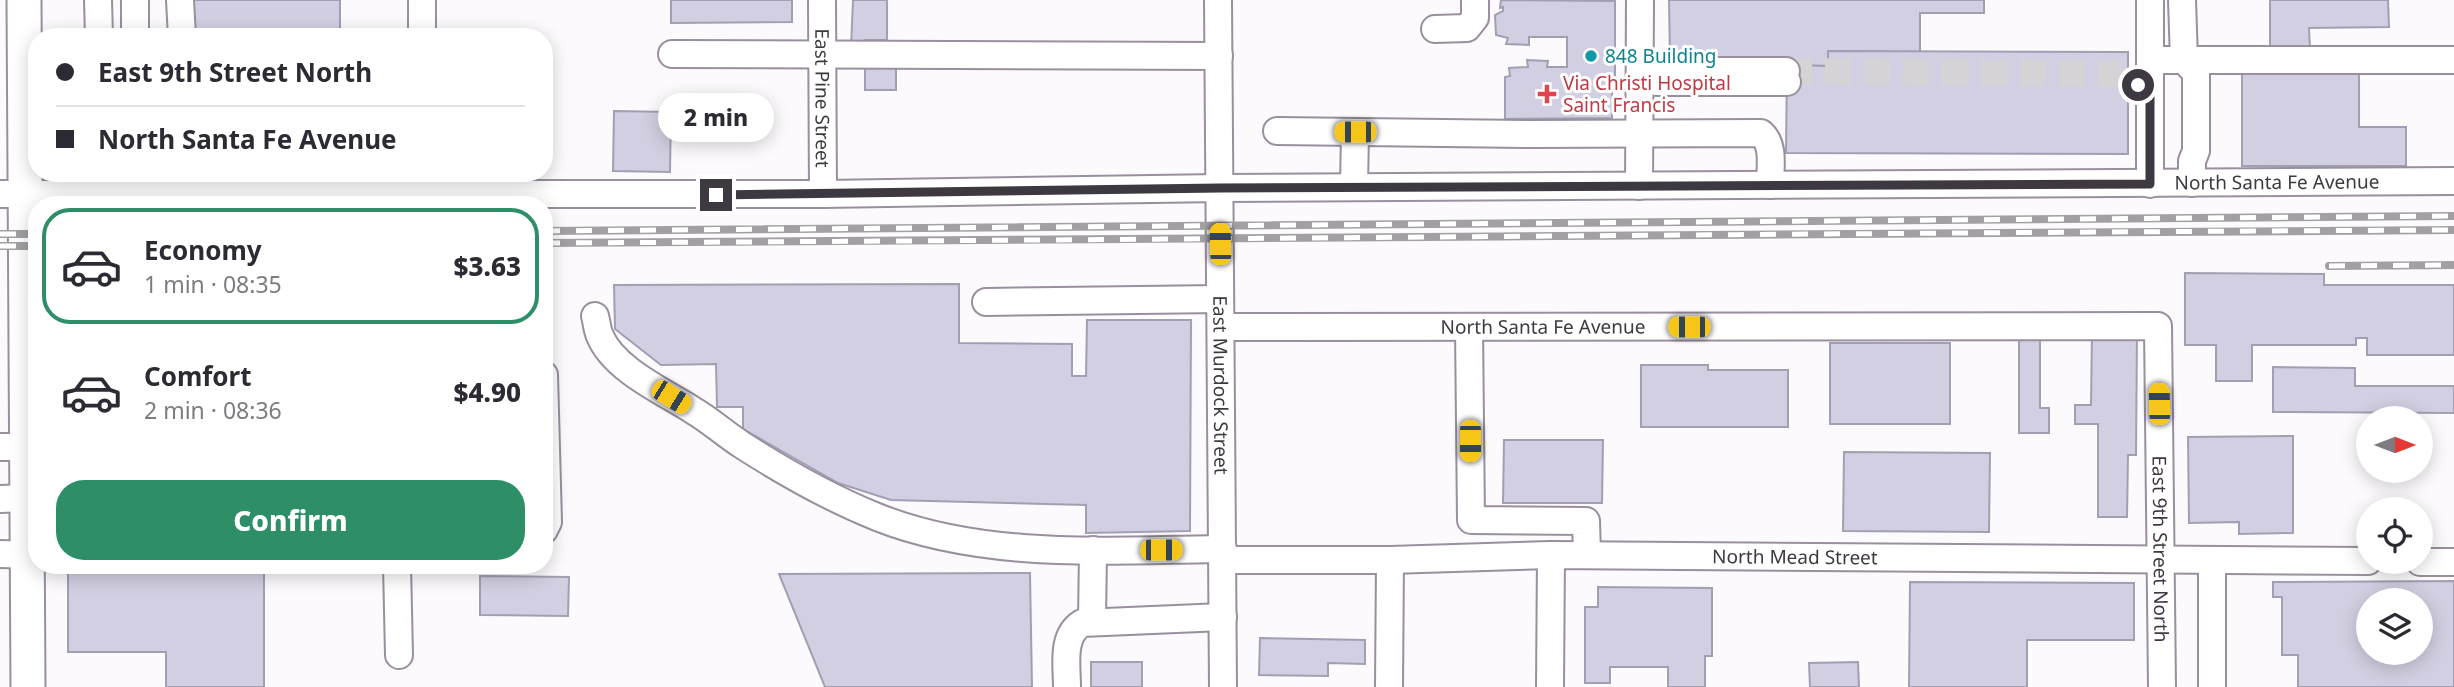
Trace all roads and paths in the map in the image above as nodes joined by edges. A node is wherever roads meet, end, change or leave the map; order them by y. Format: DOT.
graph roads {
  1 [pos="24,0"];
  2 [pos="98,0"];
  3 [pos="135,0"];
  4 [pos="180,0"];
  5 [pos="422,0"];
  6 [pos="821,0"];
  7 [pos="1218,0"];
  8 [pos="1640,0"];
  9 [pos="2150,0"];
  10 [pos="2182,0"];
  11 [pos="1475,1"];
  12 [pos="99,28"];
  13 [pos="135,28"];
  14 [pos="182,28"];
  15 [pos="422,28"];
  16 [pos="1435,29"];
  17 [pos="672,54"];
  18 [pos="822,54"];
  19 [pos="1219,56"];
  20 [pos="2184,60"];
  21 [pos="2454,60"];
  22 [pos="2141,75"];
  23 [pos="1647,77"];
  24 [pos="1786,77"];
  25 [pos="1277,131"];
  26 [pos="1355,132"];
  27 [pos="1640,134"];
  28 [pos="2454,181"];
  29 [pos="2192,183"];
  30 [pos="422,184"];
  31 [pos="2150,184"];
  32 [pos="1770,185"];
  33 [pos="1639,186"];
  34 [pos="1354,187"];
  35 [pos="1220,188"];
  36 [pos="13,194"];
  37 [pos="823,194"];
  38 [pos="28,280"];
  39 [pos="1220,299"];
  40 [pos="986,302"];
  41 [pos="595,316"];
  42 [pos="28,322"];
  43 [pos="2158,326"];
  44 [pos="1221,327"];
  45 [pos="1469,327"];
  46 [pos="13,447"];
  47 [pos="14,498"];
  48 [pos="1093,550"];
  49 [pos="22,555"];
  50 [pos="1223,555"];
  51 [pos="1551,555"];
  52 [pos="1587,555"];
  53 [pos="1390,560"];
  54 [pos="2161,561"];
  55 [pos="2212,561"];
  56 [pos="2356,562"];
  57 [pos="2433,562"];
  58 [pos="2454,562"];
  59 [pos="397,574"];
  60 [pos="1223,617"];
  61 [pos="1092,622"];
  62 [pos="399,654"];
  63 [pos="28,687"];
  64 [pos="1067,687"];
  65 [pos="1223,687"];
  66 [pos="1389,687"];
  67 [pos="1550,687"];
  68 [pos="2162,687"];
  69 [pos="2212,687"];
  1 -- 36 [label="main road"];
  2 -- 12 [label="street"];
  3 -- 13 [label="street"];
  4 -- 14 [label="street"];
  5 -- 15 [label="street"];
  6 -- 18 [label="street, East Pine Street"];
  7 -- 19 [label="street, East Murdock Street"];
  8 -- 23 [label="street"];
  9 -- 22 [label="street"];
  10 -- 20 [label="street"];
  11 -- 16 [label="street"];
  17 -- 18 [label="street"];
  18 -- 19 [label="street"];
  18 -- 37 [label="street, East Pine Street"];
  19 -- 35 [label="street, East Murdock Street"];
  20 -- 21 [label="street"];
  20 -- 22 [label="street"];
  20 -- 29 [label="street"];
  22 -- 31 [label="street"];
  23 -- 24 [label="street"];
  23 -- 27 [label="street"];
  25 -- 26 [label="street"];
  26 -- 27 [label="street"];
  26 -- 34 [label="street"];
  27 -- 32 [label="street"];
  27 -- 33 [label="street"];
  28 -- 29 [label="street, North Santa Fe Avenue"];
  29 -- 31 [label="street, North Santa Fe Avenue"];
  30 -- 36 [label="street, North Santa Fe Avenue"];
  30 -- 37 [label="street, North Santa Fe Avenue"];
  31 -- 32 [label="street, North Santa Fe Avenue"];
  32 -- 33 [label="street, North Santa Fe Avenue"];
  33 -- 34 [label="street, North Santa Fe Avenue"];
  34 -- 35 [label="street, North Santa Fe Avenue"];
  35 -- 37 [label="street, North Santa Fe Avenue"];
  35 -- 39 [label="street, East Murdock Street"];
  36 -- 38 [label="main road"];
  39 -- 40 [label="street"];
  39 -- 44 [label="street, East Murdock Street"];
  41 -- 48 [label="street, North Mead Street"];
  42 -- 46 [label="main road"];
  43 -- 45 [label="street, North Santa Fe Avenue"];
  43 -- 54 [label="street, East 9th Street North"];
  44 -- 45 [label="street, North Santa Fe Avenue"];
  44 -- 50 [label="street, East Murdock Street"];
  45 -- 52 [label="street"];
  46 -- 47 [label="main road"];
  47 -- 49 [label="main road"];
  48 -- 50 [label="street, North Mead Street"];
  48 -- 61 [label="street"];
  49 -- 63 [label="main road"];
  50 -- 53 [label="street, North Mead Street"];
  50 -- 60 [label="street, East Murdock Street"];
  51 -- 52 [label="street, North Mead Street"];
  51 -- 53 [label="street, North Mead Street"];
  51 -- 67 [label="street"];
  52 -- 54 [label="street, North Mead Street"];
  53 -- 66 [label="street"];
  54 -- 55 [label="street, North Mead Street"];
  54 -- 68 [label="street, East 9th Street North"];
  55 -- 56 [label="street, North Mead Street"];
  55 -- 69 [label="street"];
  57 -- 58 [label="street"];
  59 -- 62 [label="street"];
  60 -- 61 [label="street"];
  60 -- 65 [label="street, East Murdock Street"];
  61 -- 64 [label="street"];
}
